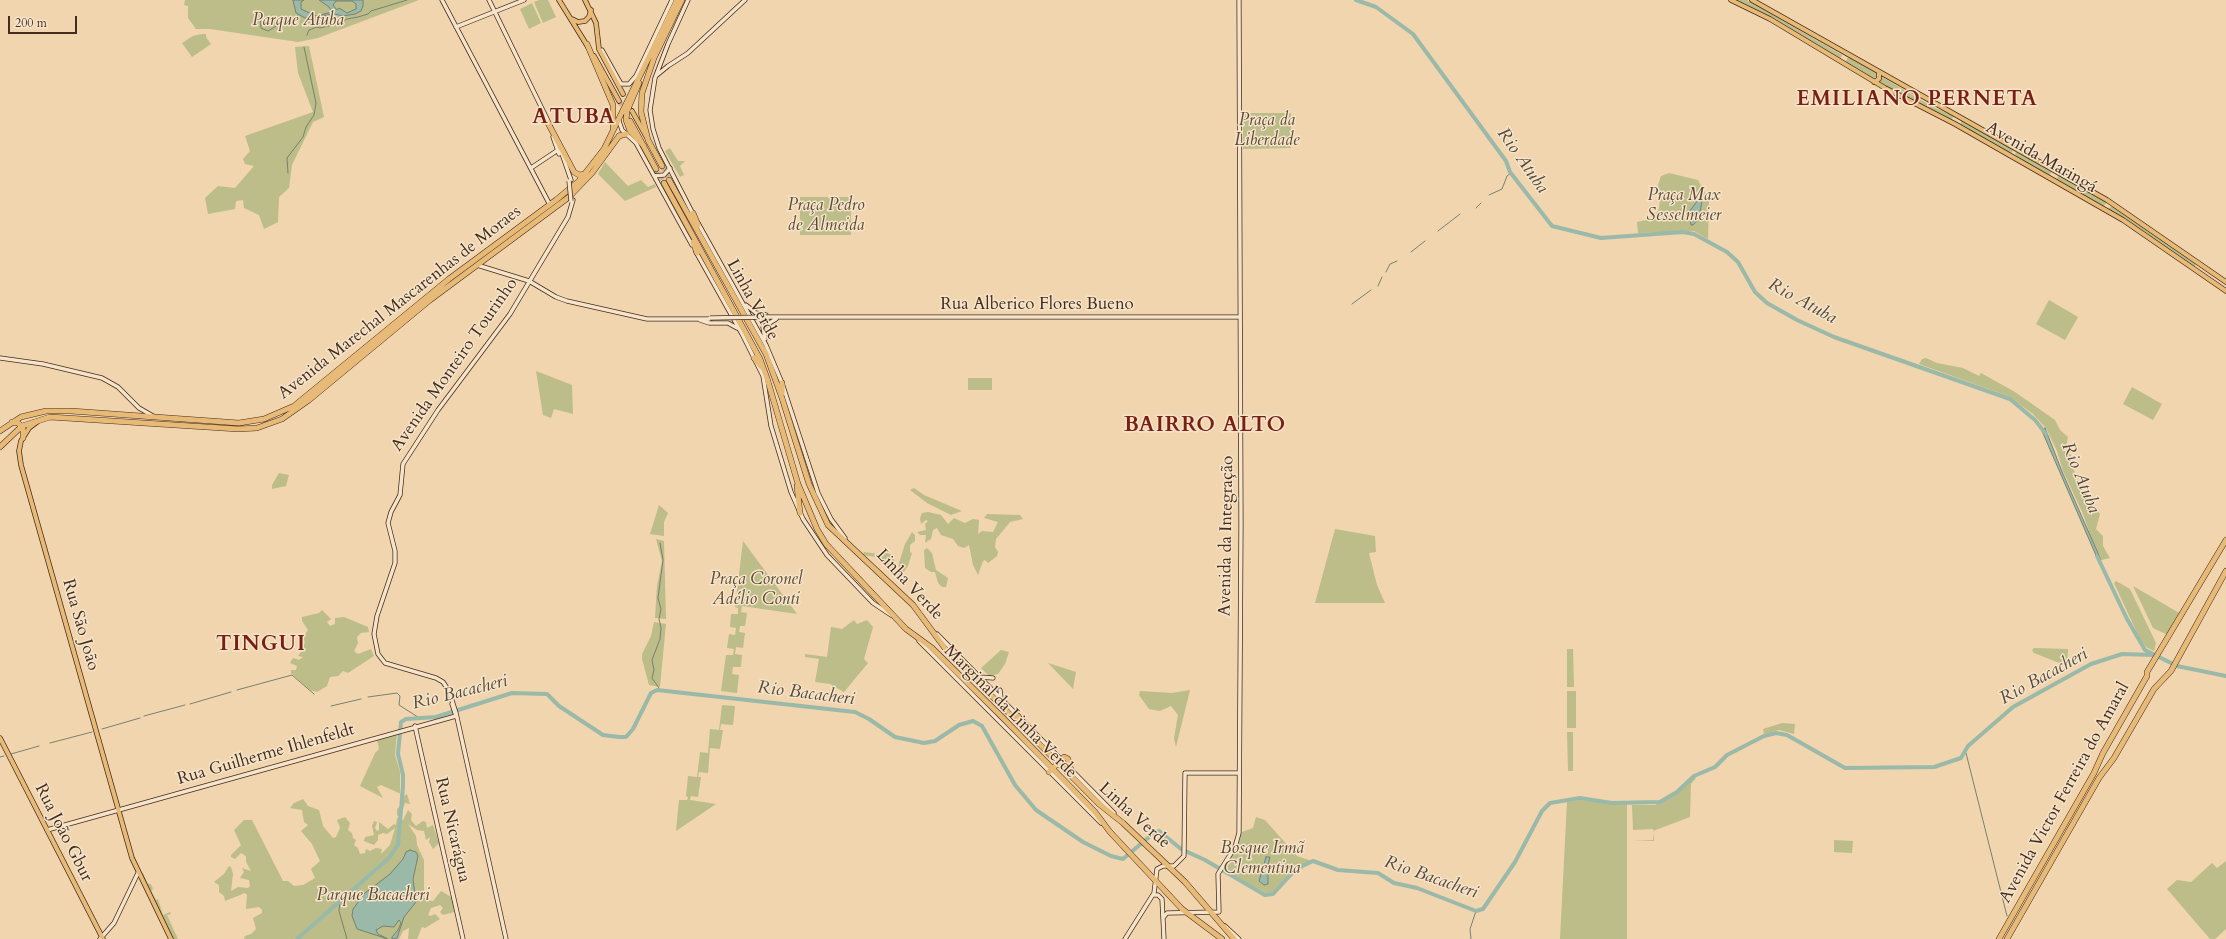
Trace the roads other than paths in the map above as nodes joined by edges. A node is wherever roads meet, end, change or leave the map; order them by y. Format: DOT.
graph roads {
  1 [pos="442,0"];
  2 [pos="489,0"];
  3 [pos="524,0"];
  4 [pos="560,0"];
  5 [pos="585,0"];
  6 [pos="672,0"];
  7 [pos="677,0"];
  8 [pos="682,0"];
  9 [pos="688,0"];
  10 [pos="745,0"];
  11 [pos="1239,0"];
  12 [pos="1731,0"];
  13 [pos="1752,0"];
  14 [pos="591,10"];
  15 [pos="494,12"];
  16 [pos="571,19"];
  17 [pos="456,27"];
  18 [pos="597,41"];
  19 [pos="587,44"];
  20 [pos="652,53"];
  21 [pos="1847,55"];
  22 [pos="662,60"];
  23 [pos="1842,64"];
  24 [pos="668,66"];
  25 [pos="638,70"];
  26 [pos="1879,73"];
  27 [pos="655,78"];
  28 [pos="1874,82"];
  29 [pos="632,92"];
  30 [pos="623,94"];
  31 [pos="619,101"];
  32 [pos="632,111"];
  33 [pos="619,118"];
  34 [pos="630,121"];
  35 [pos="548,123"];
  36 [pos="612,134"];
  37 [pos="626,134"];
  38 [pos="619,136"];
  39 [pos="648,140"];
  40 [pos="644,146"];
  41 [pos="2018,149"];
  42 [pos="558,150"];
  43 [pos="2013,157"];
  44 [pos="662,166"];
  45 [pos="531,168"];
  46 [pos="670,168"];
  47 [pos="656,169"];
  48 [pos="585,174"];
  49 [pos="654,176"];
  50 [pos="570,180"];
  51 [pos="669,180"];
  52 [pos="664,183"];
  53 [pos="2093,193"];
  54 [pos="2088,200"];
  55 [pos="550,205"];
  56 [pos="693,212"];
  57 [pos="691,234"];
  58 [pos="706,245"];
  59 [pos="697,253"];
  60 [pos="716,264"];
  61 [pos="477,265"];
  62 [pos="462,269"];
  63 [pos="730,279"];
  64 [pos="529,281"];
  65 [pos="2226,282"];
  66 [pos="2226,291"];
  67 [pos="742,301"];
  68 [pos="791,317"];
  69 [pos="1240,317"];
  70 [pos="697,318"];
  71 [pos="768,318"];
  72 [pos="833,318"];
  73 [pos="776,319"];
  74 [pos="742,334"];
  75 [pos="381,338"];
  76 [pos="766,345"];
  77 [pos="0,358"];
  78 [pos="754,358"];
  79 [pos="355,359"];
  80 [pos="764,370"];
  81 [pos="782,383"];
  82 [pos="782,398"];
  83 [pos="146,412"];
  84 [pos="133,416"];
  85 [pos="46,418"];
  86 [pos="156,418"];
  87 [pos="163,418"];
  88 [pos="203,421"];
  89 [pos="11,422"];
  90 [pos="128,422"];
  91 [pos="226,423"];
  92 [pos="170,425"];
  93 [pos="22,426"];
  94 [pos="209,428"];
  95 [pos="223,429"];
  96 [pos="0,430"];
  97 [pos="23,438"];
  98 [pos="0,447"];
  99 [pos="795,473"];
  100 [pos="800,513"];
  101 [pos="2225,541"];
  102 [pos="854,548"];
  103 [pos="2226,571"];
  104 [pos="894,616"];
  105 [pos="934,631"];
  106 [pos="979,676"];
  107 [pos="993,678"];
  108 [pos="1000,690"];
  109 [pos="1002,699"];
  110 [pos="454,712"];
  111 [pos="1018,716"];
  112 [pos="415,726"];
  113 [pos="1026,731"];
  114 [pos="0,738"];
  115 [pos="1059,760"];
  116 [pos="1050,770"];
  117 [pos="1071,770"];
  118 [pos="1239,772"];
  119 [pos="119,810"];
  120 [pos="1123,823"];
  121 [pos="47,830"];
  122 [pos="1169,866"];
  123 [pos="138,873"];
  124 [pos="1156,882"];
  125 [pos="1153,895"];
  126 [pos="1186,912"];
  127 [pos="1212,912"];
  128 [pos="1164,918"];
  129 [pos="1220,922"];
  130 [pos="1203,925"];
  131 [pos="102,938"];
  132 [pos="171,939"];
  133 [pos="463,939"];
  134 [pos="506,939"];
  135 [pos="1125,939"];
  136 [pos="1164,939"];
  137 [pos="1218,939"];
  138 [pos="1222,939"];
  139 [pos="1234,939"];
  140 [pos="1239,939"];
  141 [pos="1999,939"];
  142 [pos="2007,939"];
  1 -- 17 [label="main road"];
  2 -- 15 [label="main road"];
  3 -- 15 [label="main road"];
  4 -- 16 [label="main road"];
  5 -- 14 [label="main road"];
  6 -- 25 [label="main road"];
  7 -- 20 [label="highway"];
  8 -- 39 [label="highway"];
  9 -- 22 [label="main road"];
  10 -- 24 [label="main road"];
  11 -- 69 [label="main road, Avenida da Integração"];
  12 -- 23 [label="main road, Avenida Maringá"];
  13 -- 21 [label="main road, Avenida Maringá"];
  14 -- 16 [label="main road"];
  14 -- 18 [label="main road"];
  15 -- 17 [label="main road"];
  15 -- 35 [label="main road"];
  16 -- 19 [label="main road"];
  17 -- 45 [label="main road"];
  18 -- 25 [label="main road"];
  18 -- 30 [label="main road"];
  19 -- 31 [label="main road"];
  19 -- 36 [label="highway"];
  20 -- 29 [label="highway"];
  20 -- 40 [label="highway"];
  21 -- 23 [label="main road"];
  21 -- 26 [label="main road, Avenida Maringá"];
  22 -- 24 [label="main road"];
  22 -- 27 [label="main road"];
  23 -- 28 [label="main road, Avenida Maringá"];
  24 -- 27 [label="main road"];
  25 -- 29 [label="highway"];
  26 -- 28 [label="main road"];
  26 -- 41 [label="main road, Avenida Maringá"];
  27 -- 46 [label="main road"];
  28 -- 43 [label="main road, Avenida Maringá"];
  29 -- 33 [label="highway, Avenida Marechal Mascarenhas de Moraes"];
  32 -- 39 [label="main road"];
  33 -- 36 [label="highway, Avenida Marechal Mascarenhas de Moraes"];
  33 -- 37 [label="main road"];
  34 -- 40 [label="highway"];
  35 -- 42 [label="main road"];
  35 -- 48 [label="highway"];
  35 -- 50 [label="main road"];
  36 -- 38 [label="highway"];
  36 -- 48 [label="highway, Avenida Marechal Mascarenhas de Moraes"];
  37 -- 38 [label="highway"];
  37 -- 49 [label="main road"];
  38 -- 61 [label="highway, Avenida Marechal Mascarenhas de Moraes"];
  39 -- 44 [label="highway"];
  40 -- 47 [label="highway"];
  41 -- 43 [label="main road"];
  41 -- 53 [label="main road, Avenida Maringá"];
  42 -- 45 [label="main road"];
  42 -- 50 [label="main road"];
  43 -- 54 [label="main road, Avenida Maringá"];
  45 -- 55 [label="main road"];
  46 -- 49 [label="main road"];
  46 -- 56 [label="main road"];
  48 -- 55 [label="highway, Avenida Marechal Mascarenhas de Moraes"];
  49 -- 59 [label="main road"];
  50 -- 64 [label="main road, Avenida Monteiro Tourinho, bridge"];
  51 -- 58 [label="highway, Linha Verde"];
  52 -- 57 [label="highway, Linha Verde"];
  53 -- 54 [label="main road"];
  53 -- 65 [label="main road, Avenida Maringá"];
  54 -- 66 [label="main road, Avenida Maringá"];
  55 -- 62 [label="highway, Avenida Marechal Mascarenhas de Moraes"];
  56 -- 58 [label="highway"];
  56 -- 63 [label="main road"];
  57 -- 59 [label="highway"];
  57 -- 80 [label="highway, Linha Verde"];
  58 -- 60 [label="highway, Linha Verde"];
  59 -- 74 [label="main road"];
  60 -- 63 [label="highway"];
  60 -- 82 [label="highway, Linha Verde"];
  61 -- 62 [label="highway"];
  61 -- 64 [label="main road"];
  61 -- 75 [label="highway, Avenida Marechal Mascarenhas de Moraes"];
  62 -- 75 [label="highway, Avenida Marechal Mascarenhas de Moraes"];
  63 -- 67 [label="main road"];
  64 -- 70 [label="main road"];
  64 -- 110 [label="main road, Avenida Monteiro Tourinho"];
  67 -- 68 [label="main road"];
  67 -- 76 [label="main road"];
  68 -- 71 [label="main road, Rua Alberico Flores Bueno"];
  68 -- 72 [label="main road, Rua Alberico Flores Bueno"];
  69 -- 72 [label="main road, Rua Alberico Flores Bueno"];
  69 -- 118 [label="main road, Avenida da Integração"];
  70 -- 71 [label="main road, Rua Alberico Flores Bueno, bridge"];
  70 -- 74 [label="main road"];
  71 -- 73 [label="main road, Rua Alberico Flores Bueno"];
  72 -- 73 [label="main road, Rua Alberico Flores Bueno"];
  73 -- 76 [label="main road"];
  74 -- 78 [label="main road"];
  75 -- 79 [label="highway, Avenida Marechal Mascarenhas de Moraes"];
  76 -- 81 [label="main road"];
  77 -- 83 [label="main road"];
  78 -- 80 [label="highway"];
  78 -- 100 [label="main road"];
  79 -- 91 [label="highway, Avenida Marechal Mascarenhas de Moraes"];
  79 -- 95 [label="highway, Avenida Marechal Mascarenhas de Moraes"];
  80 -- 99 [label="highway, Linha Verde"];
  81 -- 82 [label="highway"];
  81 -- 102 [label="main road"];
  82 -- 102 [label="highway, Linha Verde"];
  83 -- 86 [label="main road"];
  83 -- 87 [label="main road"];
  84 -- 86 [label="highway, Avenida Marechal Mascarenhas de Moraes"];
  84 -- 89 [label="highway, Avenida Marechal Mascarenhas de Moraes"];
  84 -- 90 [label="highway"];
  85 -- 90 [label="highway, Avenida Marechal Mascarenhas de Moraes"];
  85 -- 93 [label="highway, Avenida Marechal Mascarenhas de Moraes"];
  85 -- 97 [label="main road"];
  86 -- 87 [label="highway, Avenida Marechal Mascarenhas de Moraes"];
  86 -- 92 [label="highway"];
  87 -- 88 [label="highway, Avenida Marechal Mascarenhas de Moraes"];
  88 -- 91 [label="highway, Avenida Marechal Mascarenhas de Moraes"];
  88 -- 94 [label="highway"];
  89 -- 93 [label="highway"];
  89 -- 96 [label="highway, Avenida Marechal Mascarenhas de Moraes"];
  90 -- 92 [label="highway, Avenida Marechal Mascarenhas de Moraes"];
  91 -- 95 [label="highway"];
  92 -- 94 [label="highway, Avenida Marechal Mascarenhas de Moraes"];
  93 -- 97 [label="highway"];
  93 -- 98 [label="highway, Avenida Marechal Mascarenhas de Moraes"];
  94 -- 95 [label="highway, Avenida Marechal Mascarenhas de Moraes"];
  97 -- 119 [label="main road, Rua São João"];
  99 -- 100 [label="highway"];
  99 -- 104 [label="highway, Linha Verde"];
  100 -- 104 [label="main road"];
  101 -- 141 [label="highway, Avenida Victor Ferreira do Amaral"];
  102 -- 105 [label="highway, Linha Verde"];
  103 -- 142 [label="highway, Avenida Victor Ferreira do Amaral"];
  104 -- 116 [label="highway, Linha Verde"];
  105 -- 106 [label="main road, Marginal da Linha Verde"];
  105 -- 113 [label="highway, Linha Verde"];
  106 -- 107 [label="main road"];
  106 -- 109 [label="main road, Marginal da Linha Verde"];
  108 -- 109 [label="main road"];
  109 -- 111 [label="main road, Marginal da Linha Verde"];
  110 -- 112 [label="main road, Rua Guilherme Ihlenfeldt"];
  110 -- 134 [label="main road, Avenida Monteiro Tourinho"];
  111 -- 113 [label="highway"];
  111 -- 115 [label="main road, Marginal da Linha Verde"];
  112 -- 119 [label="main road, Rua Guilherme Ihlenfeldt"];
  112 -- 133 [label="main road, Rua Nicarágua"];
  113 -- 115 [label="highway, Linha Verde"];
  114 -- 121 [label="main road, Rua João Gbur"];
  115 -- 116 [label="highway"];
  115 -- 117 [label="highway"];
  115 -- 120 [label="highway, Linha Verde"];
  116 -- 124 [label="highway, Linha Verde"];
  117 -- 120 [label="main road, Marginal da Linha Verde"];
  118 -- 122 [label="main road"];
  118 -- 127 [label="main road, Avenida da Integração"];
  119 -- 121 [label="main road, Rua Guilherme Ihlenfeldt"];
  119 -- 123 [label="main road, Rua São João"];
  120 -- 122 [label="highway, Linha Verde"];
  121 -- 131 [label="main road, Rua João Gbur"];
  122 -- 124 [label="main road"];
  122 -- 127 [label="highway, Linha Verde"];
  123 -- 131 [label="main road"];
  123 -- 132 [label="main road, Rua São João"];
  124 -- 125 [label="main road"];
  124 -- 126 [label="highway, Linha Verde"];
  125 -- 128 [label="main road"];
  125 -- 135 [label="main road"];
  126 -- 127 [label="main road"];
  126 -- 128 [label="main road"];
  126 -- 130 [label="highway, Linha Verde"];
  127 -- 129 [label="highway, Linha Verde"];
  128 -- 136 [label="main road"];
  129 -- 139 [label="highway, Linha Verde"];
  129 -- 140 [label="main road"];
  130 -- 137 [label="main road"];
  130 -- 138 [label="highway, Linha Verde"];
}
